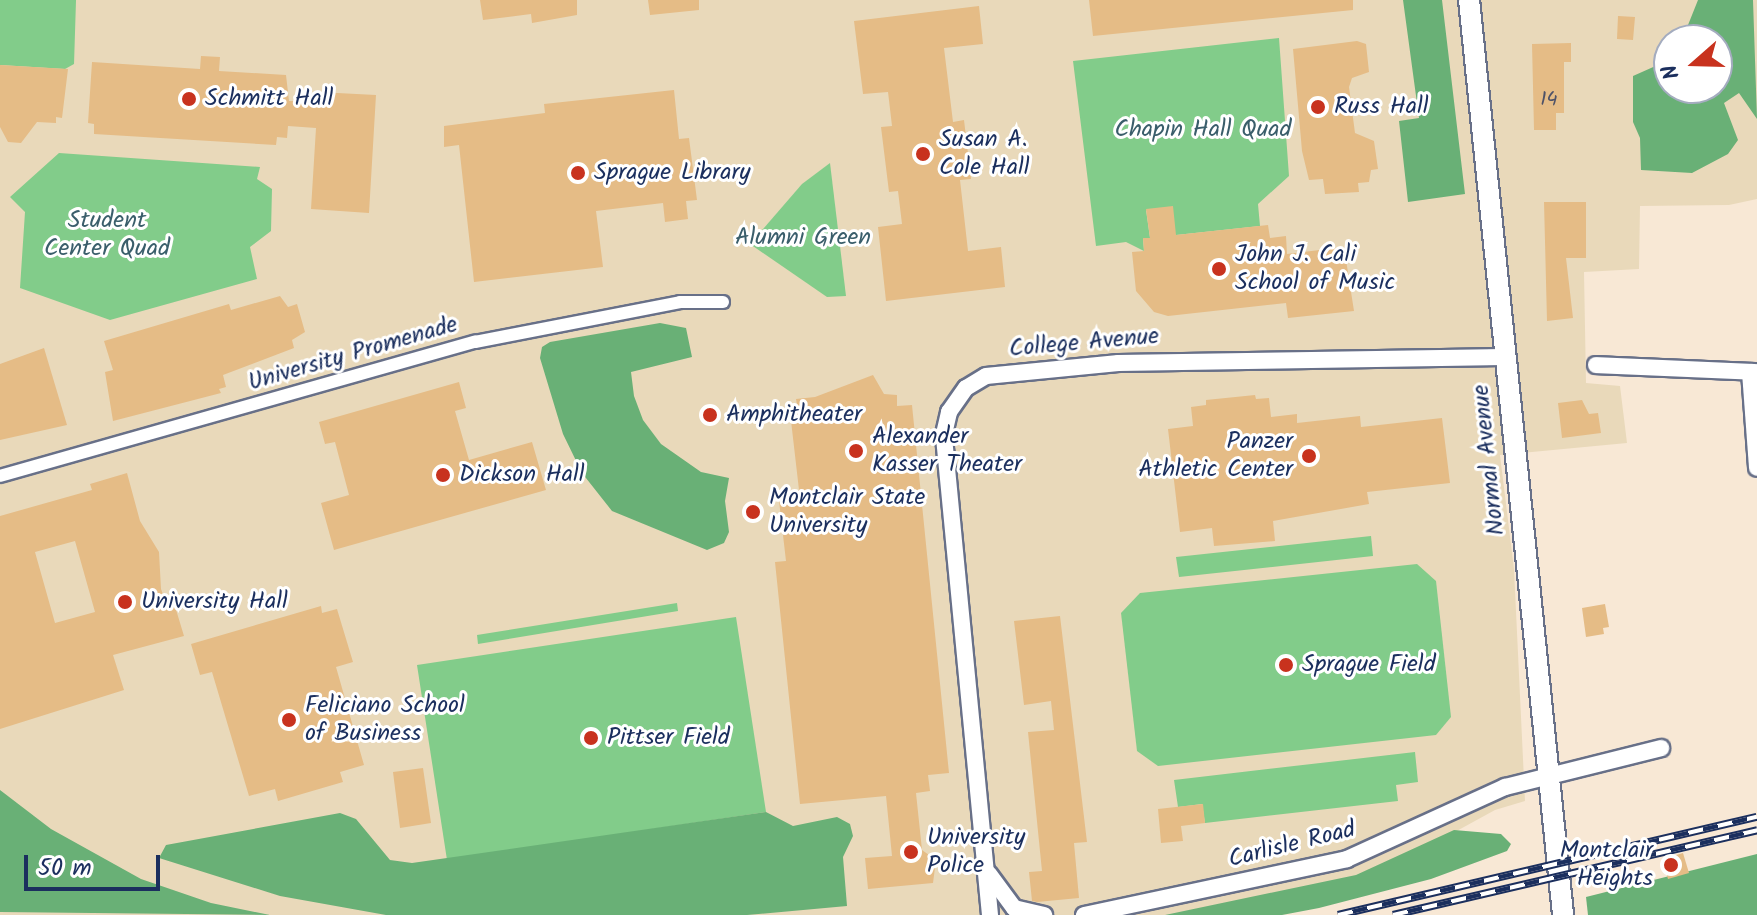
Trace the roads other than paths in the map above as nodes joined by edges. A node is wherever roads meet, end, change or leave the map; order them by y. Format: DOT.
graph roads {
  1 [pos="1469,0"];
  2 [pos="723,302"];
  3 [pos="1504,357"];
  4 [pos="1596,365"];
  5 [pos="1754,372"];
  6 [pos="1757,468"];
  7 [pos="0,476"];
  8 [pos="1661,748"];
  9 [pos="1547,774"];
  10 [pos="985,866"];
  11 [pos="990,915"];
  12 [pos="1044,915"];
  13 [pos="1084,915"];
  14 [pos="1563,915"];
  1 -- 3 [label="street, Normal Avenue"];
  2 -- 7 [label="street, University Promenade"];
  3 -- 9 [label="street, Normal Avenue"];
  3 -- 10 [label="street, College Avenue"];
  4 -- 5 [label="street"];
  5 -- 6 [label="street"];
  8 -- 9 [label="street, Carlisle Road"];
  9 -- 13 [label="street, Carlisle Road"];
  9 -- 14 [label="street, Normal Avenue"];
  10 -- 11 [label="street, College Avenue"];
  10 -- 12 [label="street"];
}
